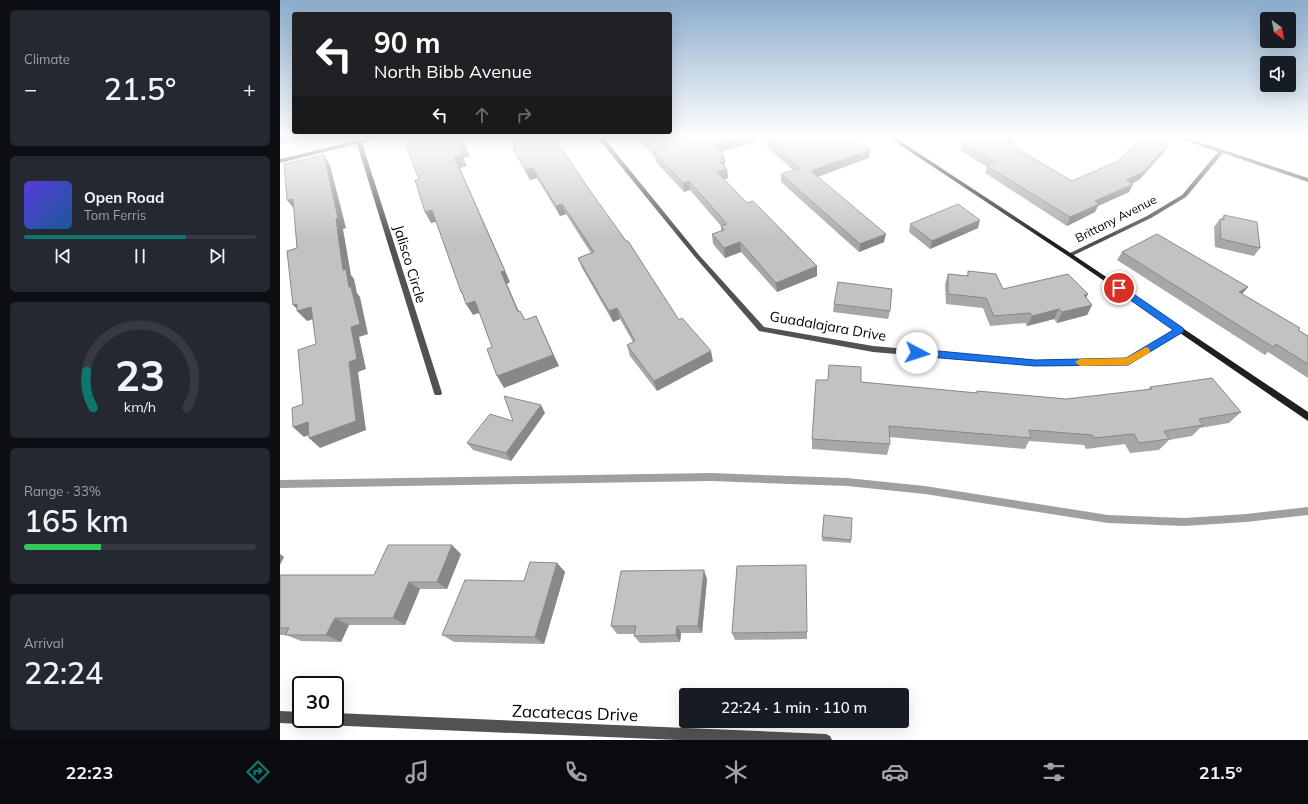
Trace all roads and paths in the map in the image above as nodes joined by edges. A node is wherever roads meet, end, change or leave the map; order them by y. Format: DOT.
graph roads {
  1 [pos="368,172"];
  2 [pos="628,172"];
  3 [pos="943,172"];
  4 [pos="1205,172"];
  5 [pos="1283,172"];
  6 [pos="1308,180"];
  7 [pos="1070,255"];
  8 [pos="1180,330"];
  9 [pos="438,393"];
  10 [pos="1308,417"];
  11 [pos="280,717"];
  12 [pos="292,718"];
  13 [pos="344,720"];
  14 [pos="826,740"];
  1 -- 9 [label="street, Jalisco Circle"];
  2 -- 8 [label="street, Guadalajara Drive"];
  3 -- 7 [label="main road"];
  4 -- 7 [label="street, Brittany Avenue"];
  5 -- 6 [label="street"];
  7 -- 8 [label="main road"];
  8 -- 10 [label="main road"];
  11 -- 12 [label="street"];
  13 -- 14 [label="street, Zacatecas Drive"];
}
